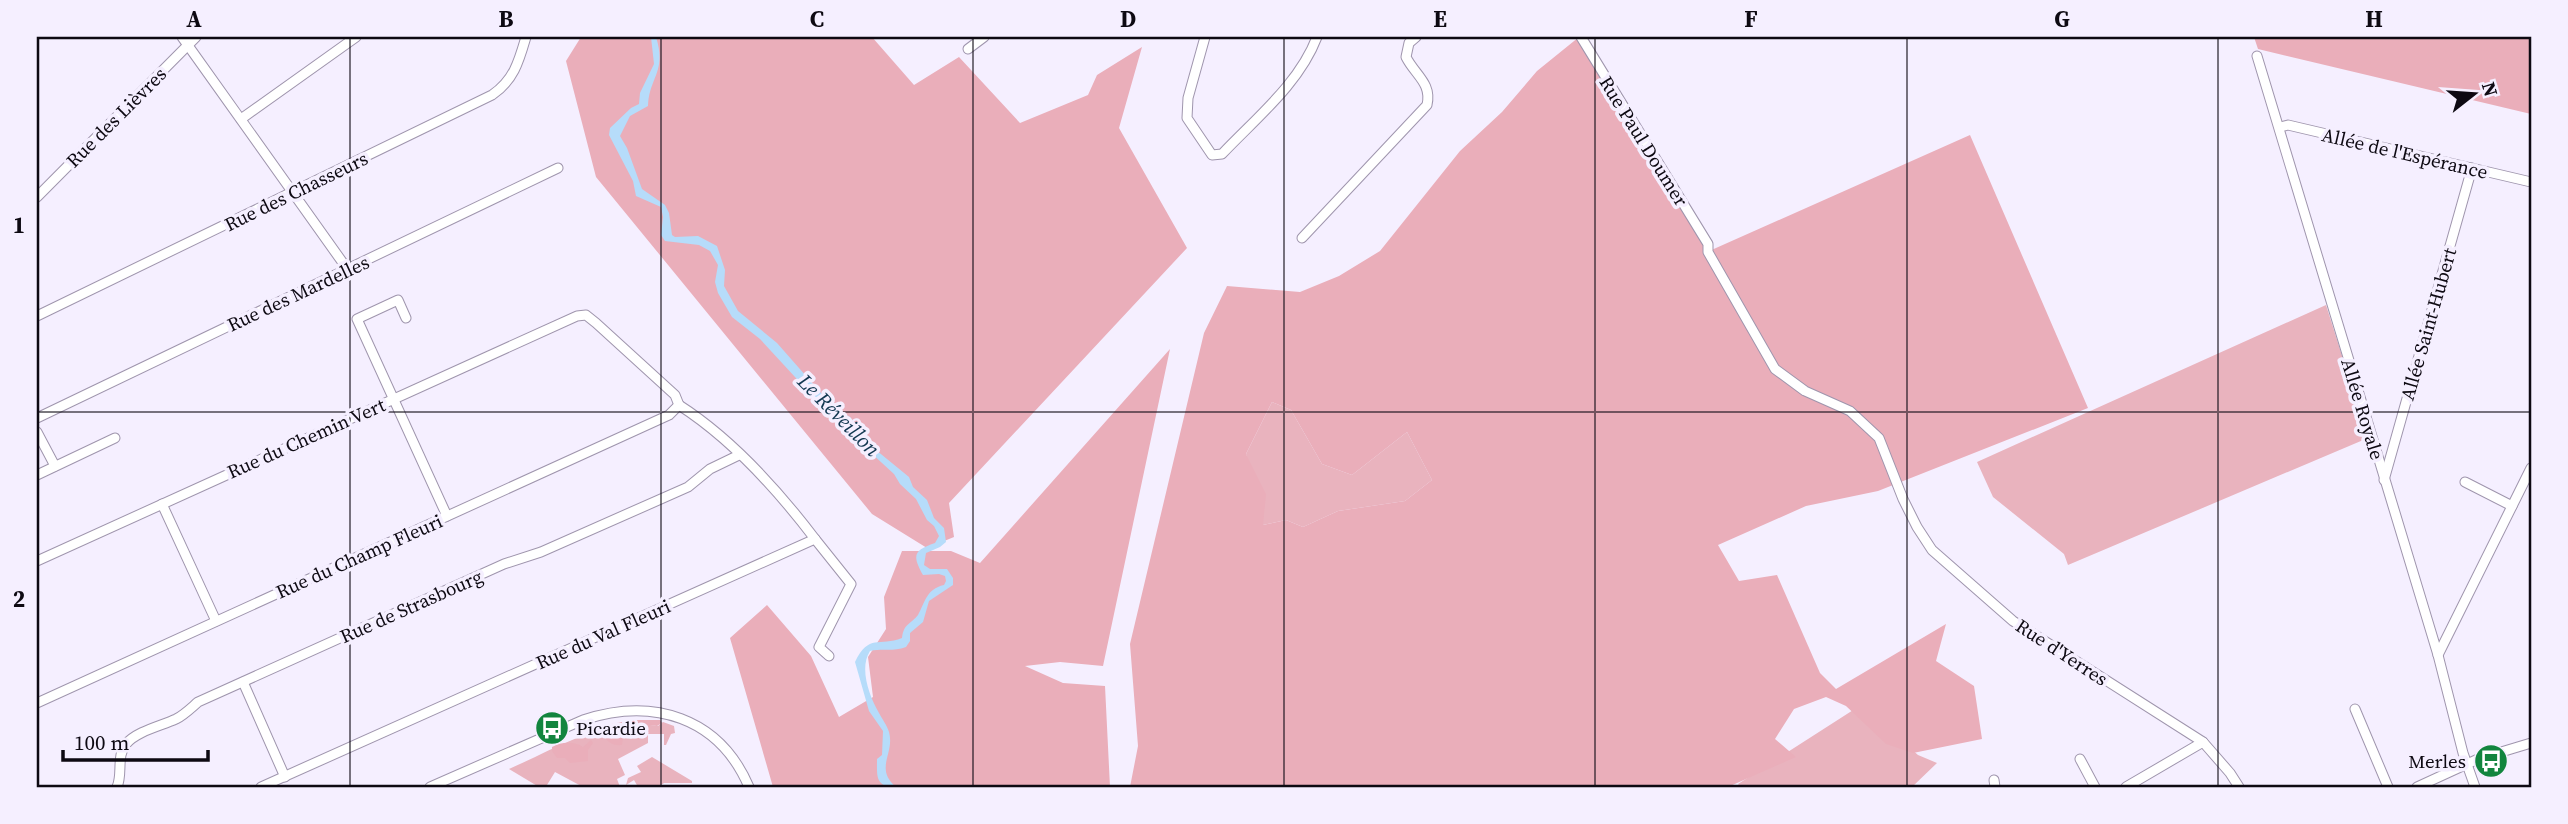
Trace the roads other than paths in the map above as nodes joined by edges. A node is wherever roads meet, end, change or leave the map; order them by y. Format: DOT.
graph roads {
  1 [pos="196,37"];
  2 [pos="356,37"];
  3 [pos="526,37"];
  4 [pos="984,37"];
  5 [pos="1205,37"];
  6 [pos="1317,37"];
  7 [pos="1581,37"];
  8 [pos="1409,39"];
  9 [pos="185,41"];
  10 [pos="968,49"];
  11 [pos="2258,56"];
  12 [pos="241,119"];
  13 [pos="2280,127"];
  14 [pos="558,168"];
  15 [pos="2473,169"];
  16 [pos="2531,182"];
  17 [pos="294,192"];
  18 [pos="37,197"];
  19 [pos="1302,238"];
  20 [pos="348,270"];
  21 [pos="37,316"];
  22 [pos="406,317"];
  23 [pos="395,399"];
  24 [pos="679,405"];
  25 [pos="37,418"];
  26 [pos="37,432"];
  27 [pos="115,438"];
  28 [pos="739,455"];
  29 [pos="55,466"];
  30 [pos="2531,468"];
  31 [pos="37,475"];
  32 [pos="2529,479"];
  33 [pos="2384,480"];
  34 [pos="2465,482"];
  35 [pos="1903,499"];
  36 [pos="162,504"];
  37 [pos="2512,506"];
  38 [pos="447,516"];
  39 [pos="815,539"];
  40 [pos="37,561"];
  41 [pos="216,621"];
  42 [pos="2438,655"];
  43 [pos="829,656"];
  44 [pos="243,682"];
  45 [pos="37,702"];
  46 [pos="2355,709"];
  47 [pos="2203,742"];
  48 [pos="2531,743"];
  49 [pos="2080,759"];
  50 [pos="2466,763"];
  51 [pos="285,776"];
  52 [pos="117,787"];
  53 [pos="261,787"];
  54 [pos="430,787"];
  55 [pos="750,787"];
  56 [pos="2095,787"];
  57 [pos="2126,787"];
  58 [pos="2239,787"];
  59 [pos="2388,787"];
  60 [pos="2417,787"];
  61 [pos="2475,787"];
  1 -- 9 [label="street, Rue des Lièvres"];
  2 -- 12 [label="street"];
  3 -- 17 [label="street, Rue des Chasseurs"];
  4 -- 10 [label="street"];
  5 -- 6 [label="street"];
  7 -- 35 [label="street, Rue Paul Doumer"];
  8 -- 19 [label="street"];
  9 -- 12 [label="street"];
  9 -- 18 [label="street, Rue des Lièvres"];
  11 -- 13 [label="street, Allée Royale"];
  12 -- 17 [label="street"];
  13 -- 15 [label="street, Allée de l'Espérance"];
  13 -- 33 [label="street, Allée Royale"];
  14 -- 20 [label="street, Rue des Mardelles"];
  15 -- 16 [label="street, Allée de l'Espérance"];
  15 -- 33 [label="street, Allée Saint-Hubert"];
  17 -- 20 [label="street"];
  17 -- 21 [label="street, Rue des Chasseurs"];
  20 -- 25 [label="street, Rue des Mardelles"];
  22 -- 23 [label="street"];
  23 -- 24 [label="street, Rue du Chemin Vert"];
  23 -- 36 [label="street, Rue du Chemin Vert"];
  23 -- 38 [label="street"];
  24 -- 28 [label="street"];
  24 -- 38 [label="street, Rue du Champ Fleuri"];
  26 -- 29 [label="street"];
  27 -- 29 [label="street"];
  28 -- 39 [label="street"];
  28 -- 44 [label="street, Rue de Strasbourg"];
  29 -- 31 [label="street"];
  30 -- 32 [label="street"];
  32 -- 37 [label="street"];
  33 -- 42 [label="street, Allée Royale"];
  34 -- 37 [label="street"];
  35 -- 47 [label="street, Rue d'Yerres"];
  36 -- 40 [label="street, Rue du Chemin Vert"];
  36 -- 41 [label="street"];
  37 -- 42 [label="street"];
  38 -- 41 [label="street, Rue du Champ Fleuri"];
  39 -- 43 [label="street"];
  39 -- 51 [label="street, Rue du Val Fleuri"];
  41 -- 45 [label="street, Rue du Champ Fleuri"];
  42 -- 50 [label="street, Allée Royale"];
  44 -- 51 [label="street"];
  44 -- 52 [label="street, Rue de Strasbourg"];
  46 -- 59 [label="street"];
  47 -- 57 [label="street"];
  47 -- 58 [label="street, Rue d'Yerres"];
  48 -- 50 [label="street"];
  49 -- 56 [label="street"];
  50 -- 60 [label="street"];
  50 -- 61 [label="street, Allée Royale"];
  51 -- 53 [label="street, Rue du Val Fleuri"];
  54 -- 55 [label="street"];
}
